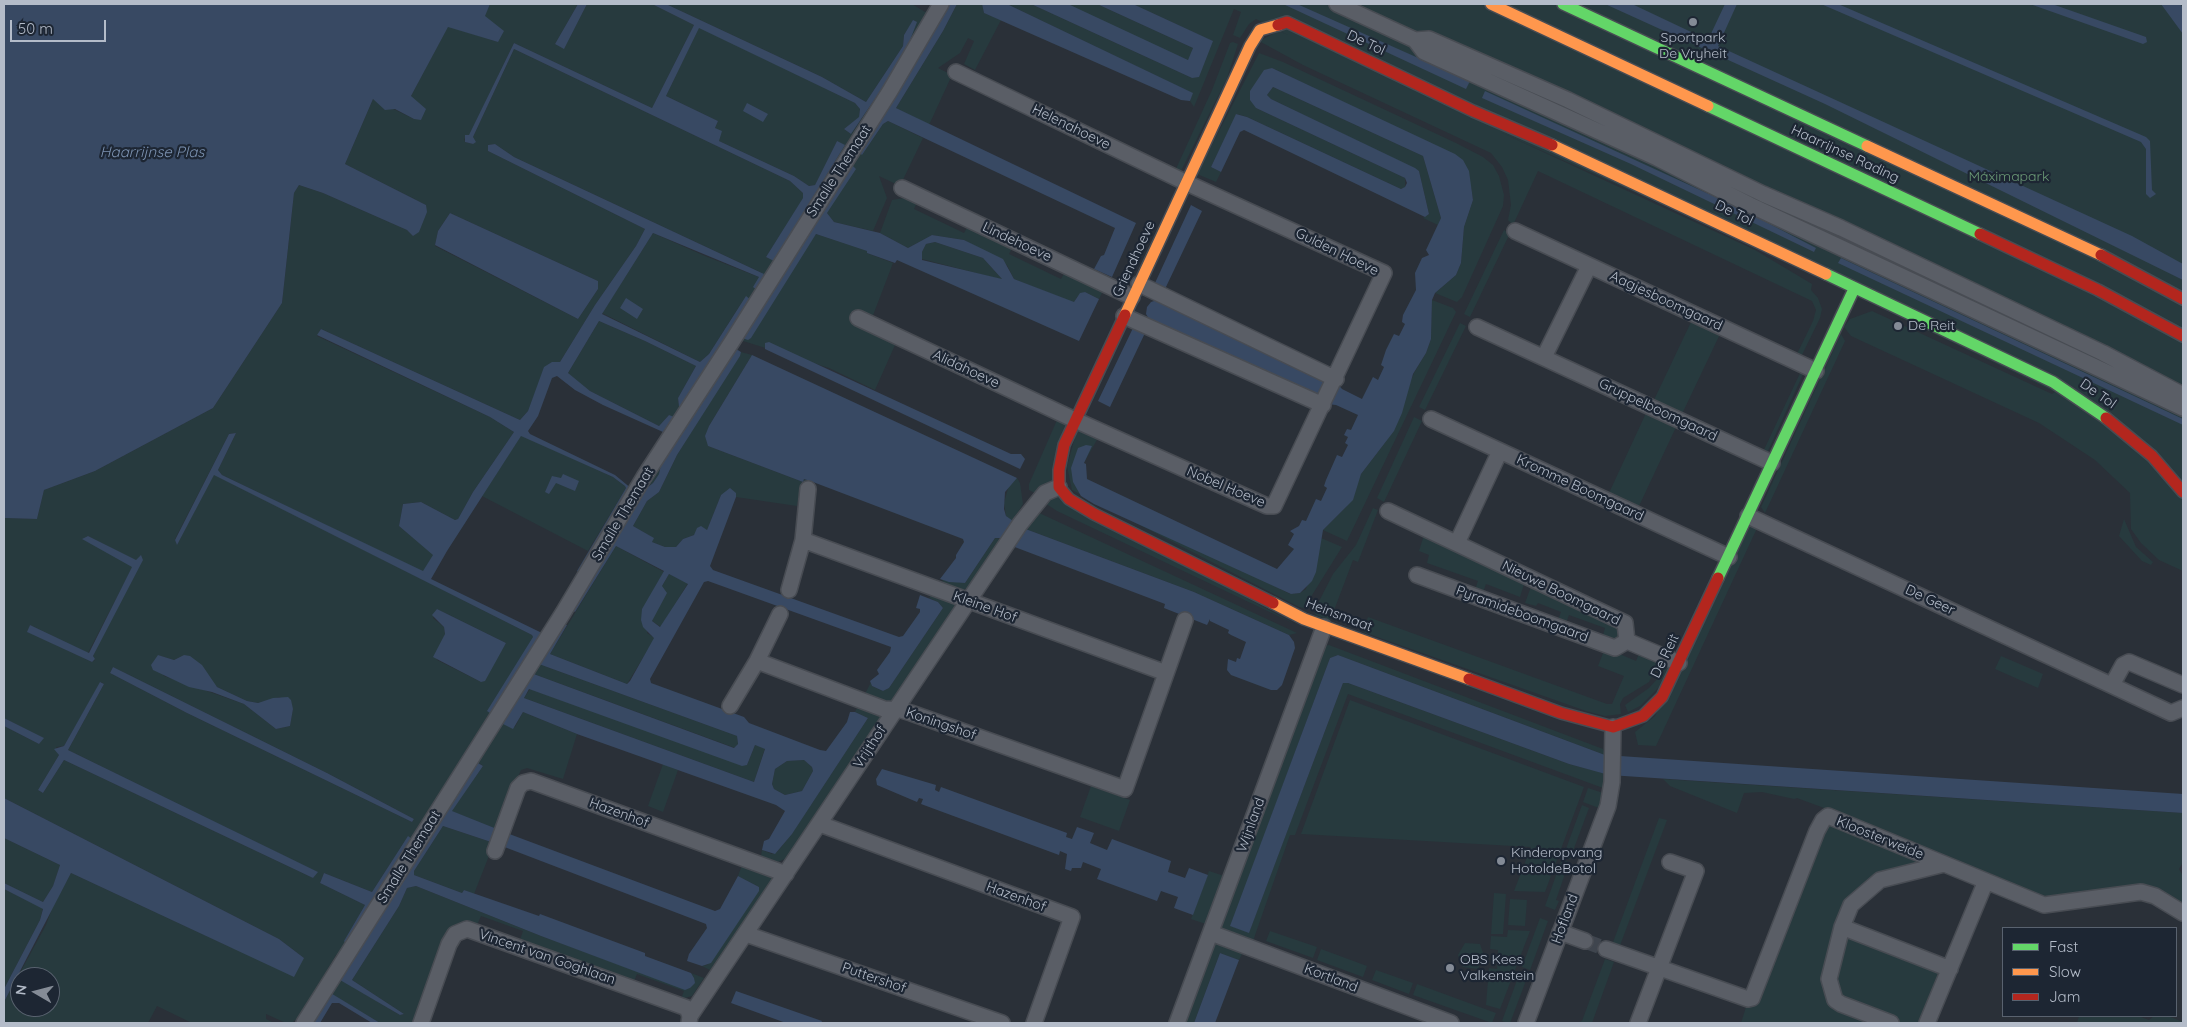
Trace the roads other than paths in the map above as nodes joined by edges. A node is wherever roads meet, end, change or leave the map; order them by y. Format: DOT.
graph roads {
  1 [pos="941,4"];
  2 [pos="1337,4"];
  3 [pos="1491,4"];
  4 [pos="1563,4"];
  5 [pos="1250,46"];
  6 [pos="956,72"];
  7 [pos="1660,151"];
  8 [pos="1187,183"];
  9 [pos="902,188"];
  10 [pos="1841,228"];
  11 [pos="1515,231"];
  12 [pos="1834,244"];
  13 [pos="1589,266"];
  14 [pos="1937,275"];
  15 [pos="1854,289"];
  16 [pos="1930,289"];
  17 [pos="1136,290"];
  18 [pos="2183,299"];
  19 [pos="1124,316"];
  20 [pos="858,318"];
  21 [pos="1477,326"];
  22 [pos="2183,336"];
  23 [pos="2103,353"];
  24 [pos="1544,357"];
  25 [pos="2096,368"];
  26 [pos="1816,371"];
  27 [pos="1335,380"];
  28 [pos="2183,395"];
  29 [pos="1324,404"];
  30 [pos="2183,408"];
  31 [pos="1431,419"];
  32 [pos="1075,420"];
  33 [pos="1500,451"];
  34 [pos="1772,463"];
  35 [pos="1059,487"];
  36 [pos="808,489"];
  37 [pos="2183,492"];
  38 [pos="1388,510"];
  39 [pos="1748,516"];
  40 [pos="803,540"];
  41 [pos="1457,543"];
  42 [pos="1729,556"];
  43 [pos="1417,575"];
  44 [pos="789,590"];
  45 [pos="968,600"];
  46 [pos="780,614"];
  47 [pos="1186,620"];
  48 [pos="1324,627"];
  49 [pos="1626,641"];
  50 [pos="757,660"];
  51 [pos="1679,663"];
  52 [pos="1166,673"];
  53 [pos="2112,685"];
  54 [pos="2183,686"];
  55 [pos="730,706"];
  56 [pos="2183,708"];
  57 [pos="894,711"];
  58 [pos="1620,724"];
  59 [pos="820,824"];
  60 [pos="494,851"];
  61 [pos="1670,862"];
  62 [pos="1944,864"];
  63 [pos="786,874"];
  64 [pos="1986,881"];
  65 [pos="2183,913"];
  66 [pos="1842,927"];
  67 [pos="1560,932"];
  68 [pos="1211,933"];
  69 [pos="746,934"];
  70 [pos="1585,941"];
  71 [pos="1606,949"];
  72 [pos="1660,968"];
  73 [pos="1950,969"];
  74 [pos="689,1020"];
  75 [pos="304,1023"];
  76 [pos="421,1023"];
  77 [pos="1002,1023"];
  78 [pos="1034,1023"];
  79 [pos="1177,1023"];
  80 [pos="1451,1023"];
  81 [pos="1526,1023"];
  82 [pos="1638,1023"];
  83 [pos="1891,1023"];
  84 [pos="1927,1023"];
  1 -- 75 [label="street, Smalle Themaat"];
  2 -- 7 [label="street"];
  3 -- 22 [label="street, Haarrijnse Rading"];
  4 -- 18 [label="street, Haarrijnse Rading"];
  5 -- 8 [label="street, Griendhoeve"];
  5 -- 15 [label="street, De Tol"];
  6 -- 8 [label="street, Helenahoeve"];
  7 -- 10 [label="street"];
  7 -- 12 [label="street"];
  8 -- 17 [label="street, Griendhoeve"];
  8 -- 27 [label="street, Gulden Hoeve"];
  9 -- 17 [label="street, Lindehoeve"];
  10 -- 12 [label="street"];
  10 -- 14 [label="street"];
  11 -- 13 [label="street, Aagjesboomgaard"];
  12 -- 16 [label="street"];
  13 -- 24 [label="street"];
  13 -- 26 [label="street, Aagjesboomgaard"];
  14 -- 16 [label="street"];
  14 -- 23 [label="street"];
  15 -- 26 [label="street, De Reit"];
  15 -- 37 [label="street, De Tol"];
  16 -- 25 [label="street"];
  17 -- 19 [label="street, Griendhoeve"];
  17 -- 27 [label="street, Lindehoeve"];
  19 -- 29 [label="street"];
  19 -- 32 [label="street, Griendhoeve"];
  20 -- 32 [label="street, Alidahoeve"];
  21 -- 24 [label="street, Gruppelboomgaard"];
  23 -- 25 [label="street"];
  23 -- 28 [label="street"];
  24 -- 34 [label="street, Gruppelboomgaard"];
  25 -- 30 [label="street"];
  26 -- 34 [label="street, De Reit"];
  27 -- 29 [label="street, Gulden Hoeve"];
  29 -- 32 [label="street, Nobel Hoeve"];
  31 -- 33 [label="street, Kromme Boomgaard"];
  32 -- 35 [label="street, Griendhoeve"];
  33 -- 41 [label="street"];
  33 -- 42 [label="street, Kromme Boomgaard"];
  34 -- 39 [label="street, De Reit"];
  35 -- 45 [label="street, Vrijthof"];
  35 -- 48 [label="street, Heinsmaat"];
  36 -- 40 [label="street"];
  38 -- 41 [label="street, Nieuwe Boomgaard"];
  39 -- 42 [label="street, De Reit"];
  39 -- 53 [label="street, De Geer"];
  40 -- 44 [label="street"];
  40 -- 45 [label="street, Kleine Hof"];
  41 -- 49 [label="street, Nieuwe Boomgaard"];
  42 -- 51 [label="street, De Reit"];
  43 -- 49 [label="street, Pyramideboomgaard"];
  45 -- 52 [label="street, Kleine Hof"];
  45 -- 57 [label="street, Vrijthof"];
  46 -- 50 [label="street"];
  47 -- 52 [label="street"];
  48 -- 58 [label="street, Heinsmaat"];
  48 -- 68 [label="street, Wijnland"];
  49 -- 51 [label="street, Nieuwe Boomgaard"];
  50 -- 55 [label="street"];
  50 -- 57 [label="street, Koningshof"];
  51 -- 58 [label="street, De Reit"];
  52 -- 57 [label="street, Koningshof"];
  53 -- 54 [label="street"];
  53 -- 56 [label="street, De Geer"];
  57 -- 59 [label="street, Vrijthof"];
  58 -- 67 [label="street, Hofland"];
  59 -- 63 [label="street, Vrijthof"];
  59 -- 78 [label="street, Hazenhof"];
  60 -- 63 [label="street, Hazenhof"];
  61 -- 72 [label="street"];
  62 -- 64 [label="street, Kloosterweide"];
  62 -- 66 [label="street"];
  62 -- 72 [label="street, Kloosterweide"];
  63 -- 69 [label="street, Vrijthof"];
  64 -- 65 [label="street, Kloosterweide"];
  64 -- 73 [label="street"];
  66 -- 73 [label="street"];
  66 -- 83 [label="street"];
  67 -- 70 [label="street"];
  67 -- 81 [label="street, Hofland"];
  68 -- 79 [label="street, Wijnland"];
  68 -- 80 [label="street, Kortland"];
  69 -- 74 [label="street, Vrijthof"];
  69 -- 77 [label="street, Puttershof"];
  71 -- 72 [label="street"];
  72 -- 82 [label="street"];
  73 -- 84 [label="street"];
  74 -- 76 [label="street, Vincent van Goghlaan"];
}
